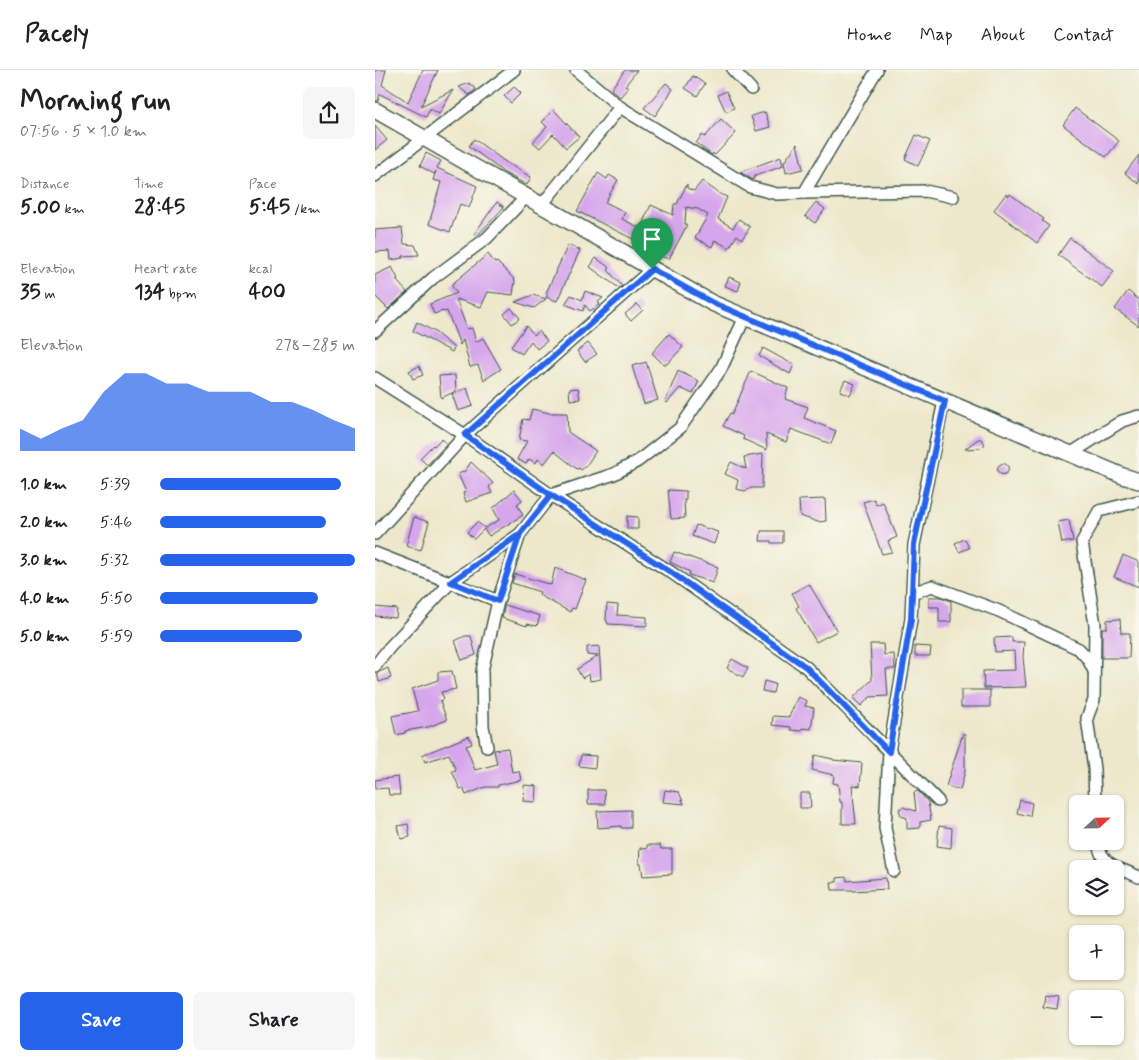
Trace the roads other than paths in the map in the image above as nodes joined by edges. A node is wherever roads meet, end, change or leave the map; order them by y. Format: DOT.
graph roads {
  1 [pos="514,70"];
  2 [pos="577,70"];
  3 [pos="733,70"];
  4 [pos="877,70"];
  5 [pos="751,89"];
  6 [pos="619,107"];
  7 [pos="375,110"];
  8 [pos="426,138"];
  9 [pos="375,176"];
  10 [pos="805,193"];
  11 [pos="526,197"];
  12 [pos="953,197"];
  13 [pos="541,206"];
  14 [pos="652,269"];
  15 [pos="745,316"];
  16 [pos="375,331"];
  17 [pos="375,378"];
  18 [pos="945,401"];
  19 [pos="1139,416"];
  20 [pos="465,435"];
  21 [pos="1070,454"];
  22 [pos="1139,481"];
  23 [pos="551,495"];
  24 [pos="1139,501"];
  25 [pos="375,534"];
  26 [pos="520,534"];
  27 [pos="375,553"];
  28 [pos="451,582"];
  29 [pos="912,592"];
  30 [pos="498,601"];
  31 [pos="375,666"];
  32 [pos="1094,673"];
  33 [pos="487,747"];
  34 [pos="889,752"];
  35 [pos="1095,795"];
  36 [pos="937,800"];
  37 [pos="1098,850"];
  38 [pos="893,871"];
  39 [pos="1139,876"];
  1 -- 8 [label="street"];
  2 -- 6 [label="street"];
  3 -- 5 [label="street"];
  4 -- 10 [label="street"];
  6 -- 10 [label="street"];
  6 -- 13 [label="street"];
  7 -- 8 [label="street"];
  8 -- 9 [label="street"];
  8 -- 11 [label="street"];
  10 -- 12 [label="street"];
  11 -- 13 [label="street"];
  11 -- 16 [label="street"];
  13 -- 14 [label="street"];
  14 -- 15 [label="street"];
  14 -- 20 [label="street"];
  15 -- 18 [label="street"];
  15 -- 23 [label="street"];
  17 -- 20 [label="street"];
  18 -- 21 [label="street"];
  18 -- 29 [label="street"];
  19 -- 21 [label="street"];
  20 -- 23 [label="street"];
  20 -- 25 [label="street"];
  21 -- 22 [label="street"];
  23 -- 26 [label="street"];
  23 -- 34 [label="street"];
  24 -- 32 [label="street"];
  26 -- 28 [label="street"];
  26 -- 30 [label="street"];
  27 -- 28 [label="street"];
  28 -- 30 [label="street"];
  28 -- 31 [label="street"];
  29 -- 32 [label="street"];
  29 -- 34 [label="street"];
  30 -- 33 [label="street"];
  32 -- 35 [label="street"];
  34 -- 36 [label="street"];
  34 -- 38 [label="street"];
  37 -- 39 [label="street"];
}
